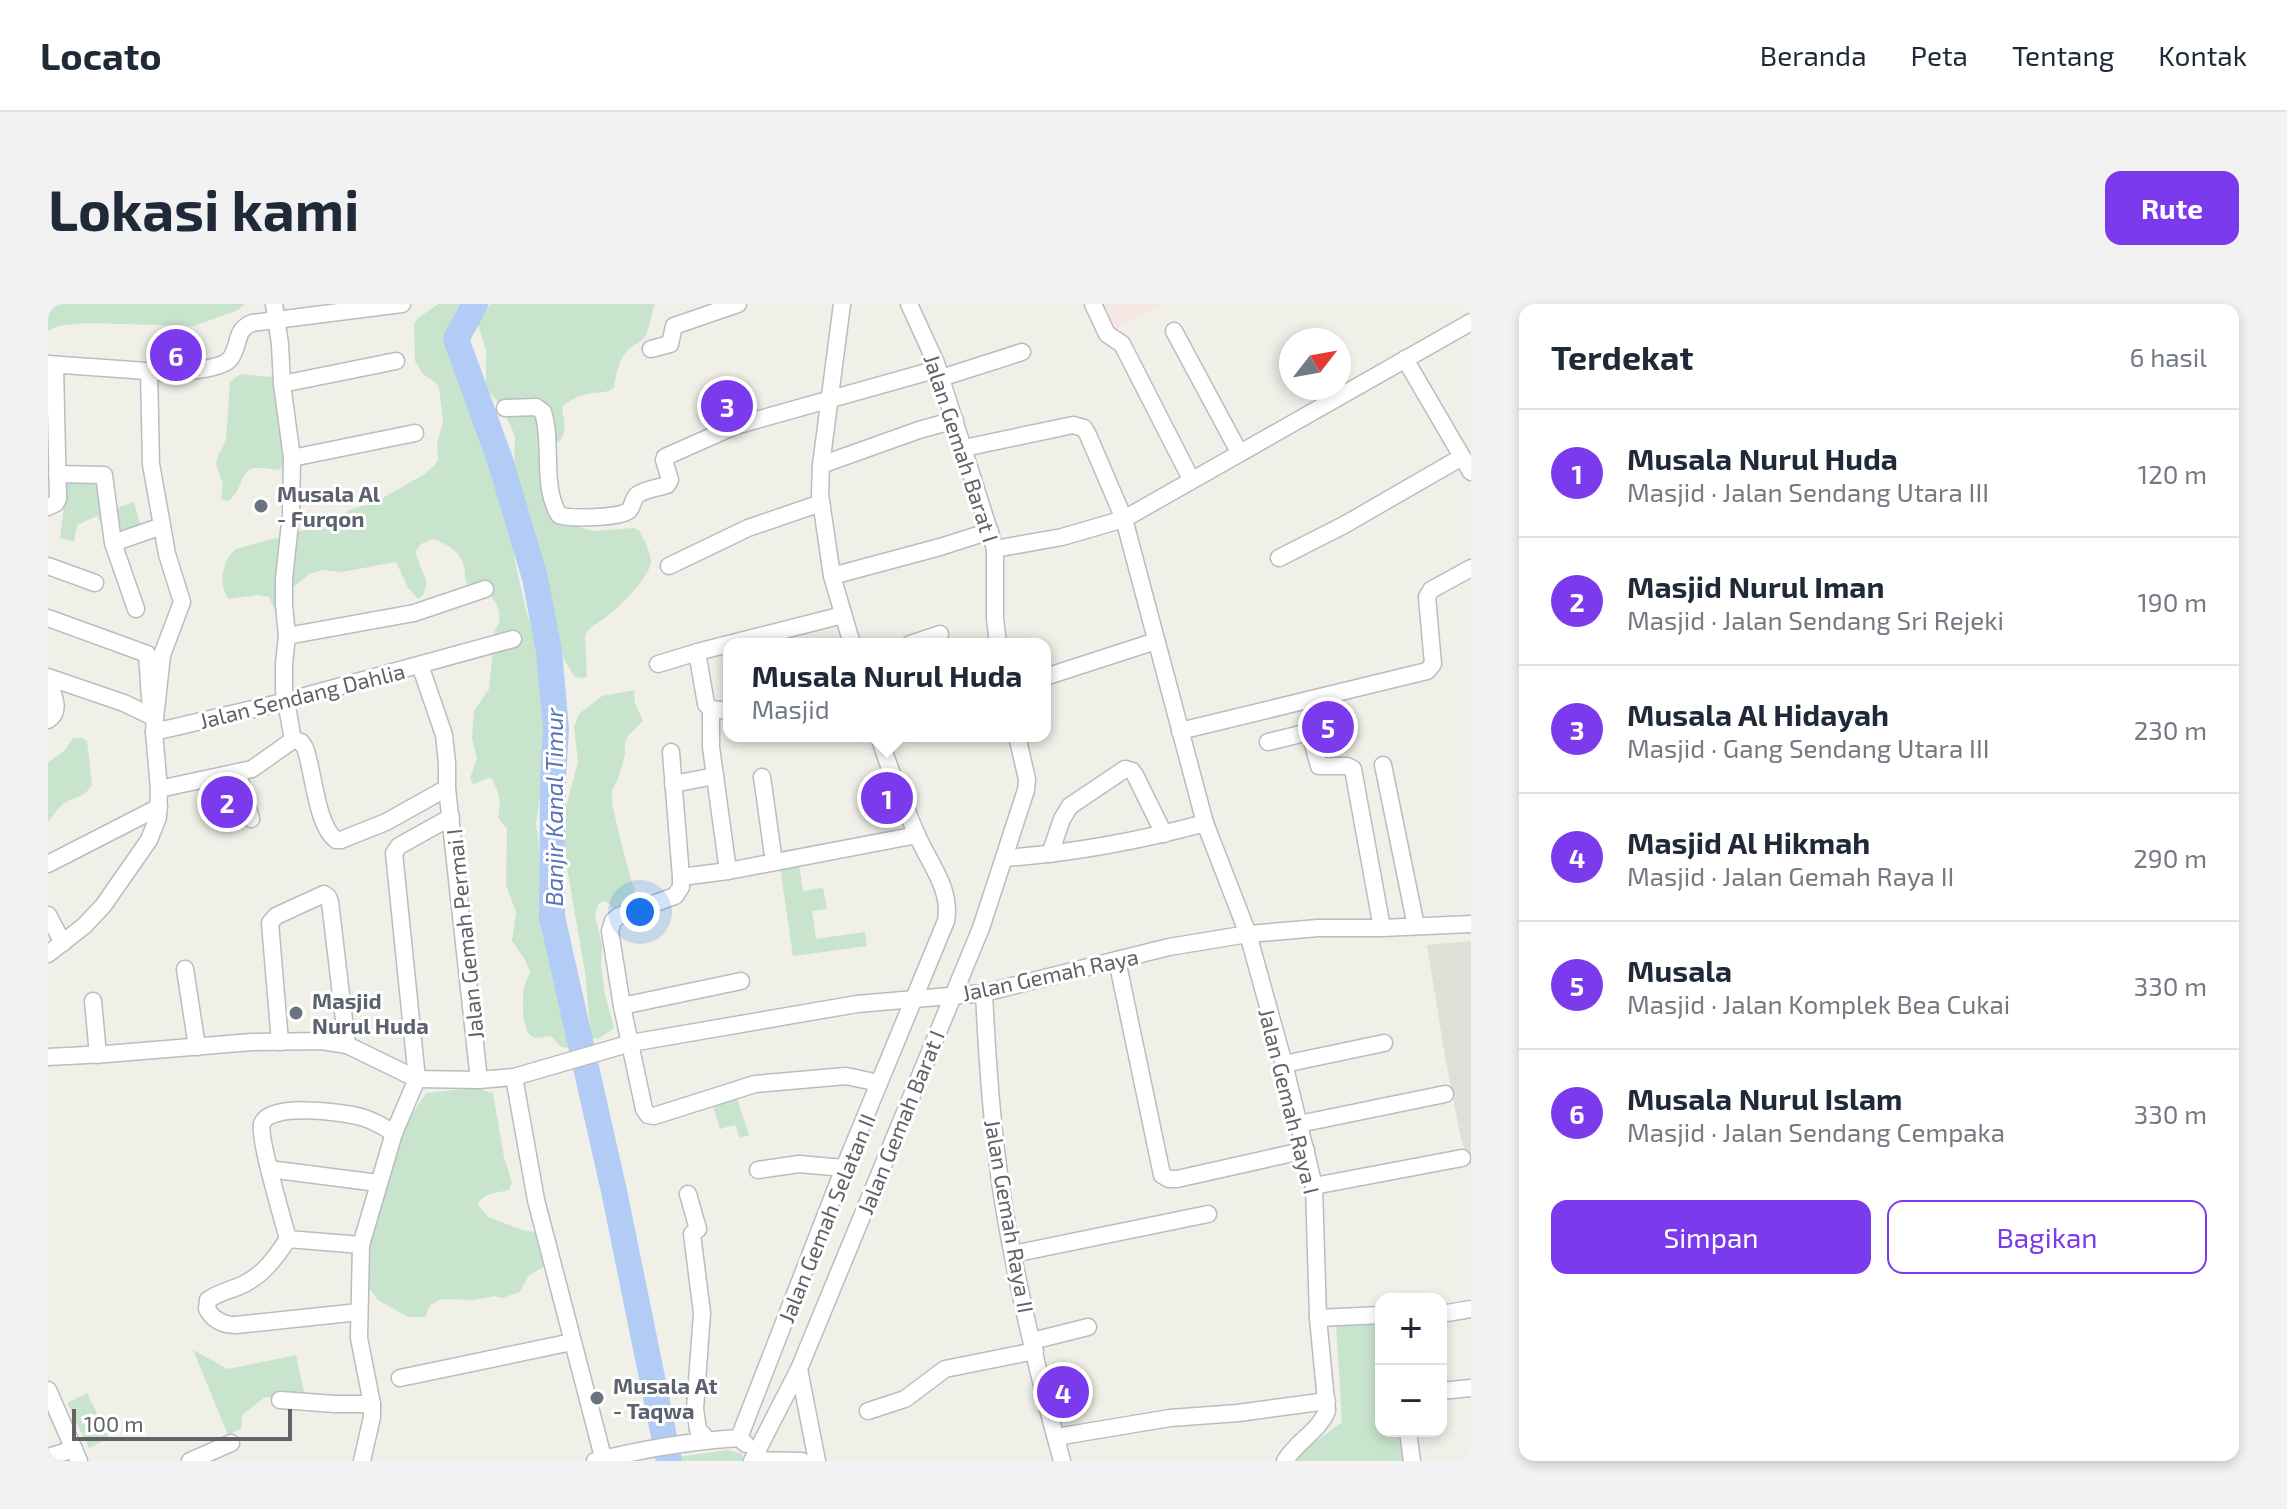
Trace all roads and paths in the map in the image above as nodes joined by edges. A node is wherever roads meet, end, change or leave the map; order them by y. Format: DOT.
graph roads {
  1 [pos="738,304"];
  2 [pos="842,304"];
  3 [pos="909,304"];
  4 [pos="1093,304"];
  5 [pos="398,305"];
  6 [pos="348,308"];
  7 [pos="275,312"];
  8 [pos="1471,322"];
  9 [pos="1174,331"];
  10 [pos="651,349"];
  11 [pos="1022,352"];
  12 [pos="1405,359"];
  13 [pos="396,361"];
  14 [pos="52,365"];
  15 [pos="149,371"];
  16 [pos="934,375"];
  17 [pos="282,384"];
  18 [pos="831,398"];
  19 [pos="505,408"];
  20 [pos="955,420"];
  21 [pos="415,433"];
  22 [pos="964,448"];
  23 [pos="1239,452"];
  24 [pos="292,458"];
  25 [pos="821,465"];
  26 [pos="1467,465"];
  27 [pos="54,467"];
  28 [pos="1191,479"];
  29 [pos="53,503"];
  30 [pos="821,503"];
  31 [pos="1124,519"];
  32 [pos="162,526"];
  33 [pos="990,531"];
  34 [pos="113,543"];
  35 [pos="995,549"];
  36 [pos="1279,558"];
  37 [pos="48,566"];
  38 [pos="669,566"];
  39 [pos="1471,568"];
  40 [pos="832,576"];
  41 [pos="95,583"];
  42 [pos="485,589"];
  43 [pos="136,609"];
  44 [pos="843,615"];
  45 [pos="48,618"];
  46 [pos="940,634"];
  47 [pos="287,636"];
  48 [pos="752,638"];
  49 [pos="850,638"];
  50 [pos="928,638"];
  51 [pos="997,638"];
  52 [pos="513,639"];
  53 [pos="1156,641"];
  54 [pos="723,645"];
  55 [pos="697,652"];
  56 [pos="658,664"];
  57 [pos="420,665"];
  58 [pos="1051,675"];
  59 [pos="48,678"];
  60 [pos="287,701"];
  61 [pos="711,709"];
  62 [pos="723,710"];
  63 [pos="48,720"];
  64 [pos="153,722"];
  65 [pos="1180,731"];
  66 [pos="293,740"];
  67 [pos="881,742"];
  68 [pos="1018,742"];
  69 [pos="1268,742"];
  70 [pos="671,752"];
  71 [pos="1383,765"];
  72 [pos="238,773"];
  73 [pos="715,776"];
  74 [pos="762,777"];
  75 [pos="673,784"];
  76 [pos="447,788"];
  77 [pos="159,789"];
  78 [pos="159,807"];
  79 [pos="451,817"];
  80 [pos="251,819"];
  81 [pos="1205,823"];
  82 [pos="1164,834"];
  83 [pos="917,835"];
  84 [pos="1050,854"];
  85 [pos="1005,858"];
  86 [pos="774,862"];
  87 [pos="48,864"];
  88 [pos="728,871"];
  89 [pos="681,877"];
  90 [pos="48,915"];
  91 [pos="1471,924"];
  92 [pos="1416,926"];
  93 [pos="1382,928"];
  94 [pos="1248,934"];
  95 [pos="63,943"];
  96 [pos="48,954"];
  97 [pos="1117,960"];
  98 [pos="185,969"];
  99 [pos="741,981"];
  100 [pos="984,993"];
  101 [pos="952,995"];
  102 [pos="915,998"];
  103 [pos="93,1001"];
  104 [pos="622,1006"];
  105 [pos="280,1042"];
  106 [pos="631,1043"];
  107 [pos="1384,1043"];
  108 [pos="347,1045"];
  109 [pos="197,1047"];
  110 [pos="98,1055"];
  111 [pos="48,1057"];
  112 [pos="1284,1064"];
  113 [pos="514,1077"];
  114 [pos="417,1079"];
  115 [pos="479,1080"];
  116 [pos="879,1083"];
  117 [pos="1445,1094"];
  118 [pos="1299,1124"];
  119 [pos="394,1133"];
  120 [pos="1306,1150"];
  121 [pos="1462,1158"];
  122 [pos="844,1168"];
  123 [pos="269,1169"];
  124 [pos="758,1170"];
  125 [pos="378,1183"];
  126 [pos="1314,1186"];
  127 [pos="688,1194"];
  128 [pos="1208,1214"];
  129 [pos="288,1239"];
  130 [pos="361,1245"];
  131 [pos="1013,1254"];
  132 [pos="1471,1309"];
  133 [pos="359,1312"];
  134 [pos="1447,1313"];
  135 [pos="1375,1315"];
  136 [pos="1318,1318"];
  137 [pos="1088,1327"];
  138 [pos="572,1342"];
  139 [pos="1033,1346"];
  140 [pos="799,1369"];
  141 [pos="400,1378"];
  142 [pos="1471,1388"];
  143 [pos="48,1390"];
  144 [pos="1447,1390"];
  145 [pos="280,1400"];
  146 [pos="1327,1401"];
  147 [pos="372,1404"];
  148 [pos="868,1411"];
  149 [pos="1056,1437"];
  150 [pos="1409,1437"];
  151 [pos="739,1438"];
  152 [pos="708,1440"];
  153 [pos="231,1443"];
  154 [pos="76,1455"];
  155 [pos="48,1457"];
  156 [pos="754,1458"];
  157 [pos="601,1460"];
  158 [pos="190,1461"];
  159 [pos="362,1461"];
  160 [pos="802,1461"];
  161 [pos="817,1461"];
  162 [pos="1062,1461"];
  163 [pos="1285,1461"];
  164 [pos="1412,1461"];
  1 -- 10 [label="street"];
  2 -- 18 [label="street"];
  3 -- 16 [label="street, Jalan Gemah Barat I"];
  4 -- 28 [label="street"];
  5 -- 6 [label="street"];
  6 -- 7 [label="street"];
  7 -- 15 [label="street"];
  7 -- 17 [label="street"];
  8 -- 12 [label="street"];
  9 -- 23 [label="street"];
  11 -- 16 [label="street"];
  12 -- 23 [label="street"];
  12 -- 26 [label="street"];
  13 -- 17 [label="street"];
  14 -- 15 [label="street"];
  14 -- 27 [label="street"];
  15 -- 32 [label="street"];
  16 -- 18 [label="street"];
  16 -- 20 [label="street, Jalan Gemah Barat I"];
  17 -- 24 [label="street"];
  18 -- 19 [label="street"];
  18 -- 25 [label="street"];
  20 -- 22 [label="street, Jalan Gemah Barat I"];
  20 -- 25 [label="street"];
  21 -- 24 [label="street"];
  22 -- 31 [label="street"];
  22 -- 33 [label="street, Jalan Gemah Barat I"];
  23 -- 28 [label="street"];
  24 -- 47 [label="street"];
  25 -- 30 [label="street"];
  26 -- 36 [label="street"];
  27 -- 29 [label="street"];
  27 -- 34 [label="street"];
  28 -- 31 [label="street"];
  30 -- 38 [label="street"];
  30 -- 40 [label="street"];
  31 -- 35 [label="street"];
  31 -- 53 [label="street"];
  32 -- 34 [label="street"];
  32 -- 64 [label="street"];
  33 -- 35 [label="street, Jalan Gemah Barat I"];
  33 -- 40 [label="street"];
  34 -- 43 [label="street"];
  35 -- 51 [label="street, Jalan Gemah Barat I"];
  37 -- 41 [label="street"];
  39 -- 65 [label="street"];
  40 -- 44 [label="street"];
  42 -- 47 [label="street"];
  44 -- 48 [label="street"];
  44 -- 49 [label="street"];
  45 -- 64 [label="street"];
  46 -- 50 [label="street"];
  47 -- 60 [label="street"];
  52 -- 57 [label="street"];
  53 -- 58 [label="street"];
  53 -- 65 [label="street"];
  54 -- 55 [label="street"];
  55 -- 56 [label="street"];
  55 -- 61 [label="street"];
  57 -- 60 [label="street, Jalan Sendang Dahlia"];
  57 -- 76 [label="street, Jalan Sendang Dahlia"];
  59 -- 63 [label="street"];
  59 -- 64 [label="street"];
  60 -- 64 [label="street, Jalan Sendang Dahlia"];
  60 -- 66 [label="street"];
  61 -- 62 [label="street"];
  61 -- 73 [label="street"];
  64 -- 77 [label="street"];
  65 -- 81 [label="street"];
  66 -- 72 [label="street"];
  66 -- 76 [label="street"];
  67 -- 83 [label="street, Jalan Gemah Selatan II"];
  68 -- 85 [label="street, Jalan Gemah Barat I"];
  69 -- 93 [label="street"];
  70 -- 75 [label="street"];
  71 -- 92 [label="street"];
  72 -- 77 [label="street"];
  72 -- 80 [label="street"];
  73 -- 75 [label="street"];
  73 -- 88 [label="street"];
  74 -- 86 [label="street"];
  75 -- 89 [label="street"];
  76 -- 79 [label="street, Jalan Gemah Permai I"];
  77 -- 78 [label="street"];
  78 -- 87 [label="street"];
  78 -- 95 [label="street"];
  79 -- 114 [label="street"];
  79 -- 115 [label="street, Jalan Gemah Permai I"];
  81 -- 82 [label="street"];
  81 -- 94 [label="street"];
  82 -- 84 [label="street"];
  82 -- 84 [label="street"];
  83 -- 86 [label="street"];
  83 -- 102 [label="street, Jalan Gemah Selatan II"];
  84 -- 85 [label="street"];
  85 -- 101 [label="street, Jalan Gemah Barat I"];
  86 -- 88 [label="street"];
  88 -- 89 [label="street"];
  89 -- 104 [label="street"];
  90 -- 95 [label="street"];
  91 -- 92 [label="street, Jalan Gemah Raya"];
  92 -- 93 [label="street, Jalan Gemah Raya"];
  93 -- 94 [label="street, Jalan Gemah Raya"];
  94 -- 97 [label="street, Jalan Gemah Raya"];
  94 -- 112 [label="street, Jalan Gemah Raya I"];
  95 -- 96 [label="street"];
  97 -- 100 [label="street, Jalan Gemah Raya"];
  97 -- 120 [label="street"];
  98 -- 109 [label="street"];
  99 -- 104 [label="street"];
  100 -- 101 [label="street, Jalan Gemah Raya"];
  100 -- 131 [label="street, Jalan Gemah Raya II"];
  101 -- 102 [label="street, Jalan Gemah Raya"];
  101 -- 140 [label="street, Jalan Gemah Barat I"];
  102 -- 106 [label="street, Jalan Gemah Raya"];
  102 -- 116 [label="street, Jalan Gemah Selatan II"];
  103 -- 110 [label="street"];
  104 -- 106 [label="street"];
  105 -- 108 [label="street"];
  105 -- 108 [label="street"];
  105 -- 109 [label="street"];
  106 -- 113 [label="street, Jalan Gemah Raya"];
  106 -- 116 [label="street"];
  107 -- 112 [label="street"];
  108 -- 114 [label="street"];
  109 -- 110 [label="street"];
  110 -- 111 [label="street"];
  112 -- 118 [label="street, Jalan Gemah Raya I"];
  113 -- 115 [label="street, Jalan Gemah Raya"];
  113 -- 138 [label="street"];
  114 -- 115 [label="street, Jalan Gemah Raya"];
  114 -- 119 [label="street"];
  116 -- 122 [label="street, Jalan Gemah Selatan II"];
  117 -- 118 [label="street"];
  118 -- 120 [label="street, Jalan Gemah Raya I"];
  119 -- 123 [label="street"];
  119 -- 125 [label="street"];
  120 -- 126 [label="street, Jalan Gemah Raya I"];
  121 -- 126 [label="street"];
  122 -- 124 [label="street"];
  122 -- 151 [label="street, Jalan Gemah Selatan II"];
  123 -- 125 [label="street"];
  123 -- 129 [label="street"];
  125 -- 130 [label="street"];
  126 -- 136 [label="street, Jalan Gemah Raya I"];
  127 -- 152 [label="street"];
  128 -- 131 [label="street"];
  129 -- 130 [label="street"];
  129 -- 133 [label="street"];
  130 -- 133 [label="street"];
  131 -- 139 [label="street, Jalan Gemah Raya II"];
  132 -- 134 [label="street"];
  133 -- 147 [label="street"];
  135 -- 136 [label="street"];
  136 -- 146 [label="street, Jalan Gemah Raya I"];
  137 -- 139 [label="street"];
  138 -- 141 [label="street"];
  138 -- 157 [label="street"];
  139 -- 148 [label="street"];
  139 -- 149 [label="street, Jalan Gemah Raya II"];
  140 -- 156 [label="street, Jalan Gemah Barat I"];
  140 -- 161 [label="street"];
  142 -- 144 [label="street"];
  143 -- 154 [label="street"];
  145 -- 147 [label="street"];
  146 -- 149 [label="street"];
  146 -- 163 [label="street"];
  147 -- 159 [label="street"];
  149 -- 162 [label="street, Jalan Gemah Raya II"];
  150 -- 164 [label="street"];
  151 -- 152 [label="street"];
  151 -- 156 [label="street"];
  152 -- 157 [label="street"];
  153 -- 158 [label="street"];
  154 -- 155 [label="street"];
  156 -- 160 [label="street"];
}
